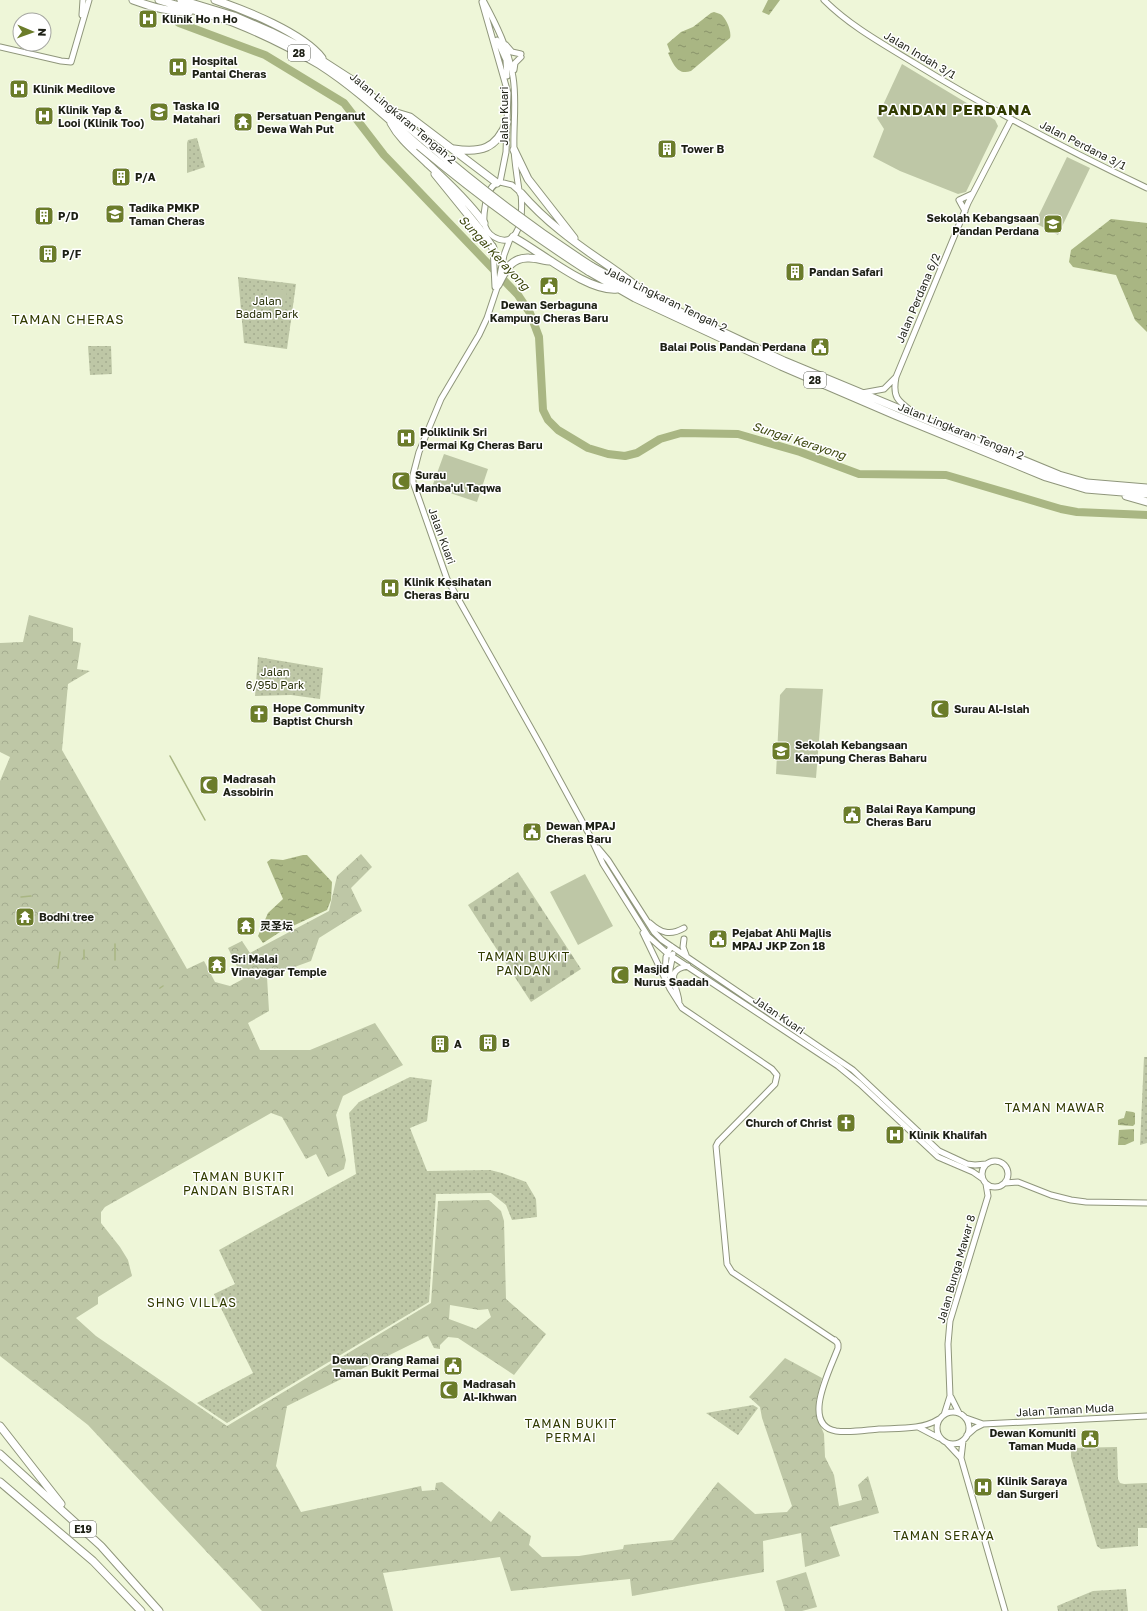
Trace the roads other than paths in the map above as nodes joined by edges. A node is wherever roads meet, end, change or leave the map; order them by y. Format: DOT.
graph roads {
  1 [pos="83,0"];
  2 [pos="89,0"];
  3 [pos="133,0"];
  4 [pos="160,0"];
  5 [pos="181,0"];
  6 [pos="215,0"];
  7 [pos="482,0"];
  8 [pos="824,0"];
  9 [pos="196,11"];
  10 [pos="491,33"];
  11 [pos="78,34"];
  12 [pos="502,41"];
  13 [pos="0,47"];
  14 [pos="508,59"];
  15 [pos="324,61"];
  16 [pos="513,76"];
  17 [pos="508,93"];
  18 [pos="388,110"];
  19 [pos="389,119"];
  20 [pos="1011,120"];
  21 [pos="507,122"];
  22 [pos="422,143"];
  23 [pos="454,149"];
  24 [pos="514,150"];
  25 [pos="425,161"];
  26 [pos="498,182"];
  27 [pos="1147,188"];
  28 [pos="520,191"];
  29 [pos="972,194"];
  30 [pos="965,211"];
  31 [pos="484,223"];
  32 [pos="490,235"];
  33 [pos="511,238"];
  34 [pos="582,247"];
  35 [pos="494,248"];
  36 [pos="504,255"];
  37 [pos="552,261"];
  38 [pos="509,265"];
  39 [pos="590,268"];
  40 [pos="502,270"];
  41 [pos="497,288"];
  42 [pos="618,289"];
  43 [pos="650,298"];
  44 [pos="896,377"];
  45 [pos="862,393"];
  46 [pos="920,417"];
  47 [pos="1147,488"];
  48 [pos="1114,492"];
  49 [pos="1147,494"];
  50 [pos="1147,502"];
  51 [pos="592,841"];
  52 [pos="644,918"];
  53 [pos="642,927"];
  54 [pos="684,928"];
  55 [pos="684,939"];
  56 [pos="671,946"];
  57 [pos="676,949"];
  58 [pos="667,952"];
  59 [pos="672,956"];
  60 [pos="687,956"];
  61 [pos="688,966"];
  62 [pos="665,978"];
  63 [pos="670,989"];
  64 [pos="679,1003"];
  65 [pos="986,1164"];
  66 [pos="1008,1173"];
  67 [pos="984,1181"];
  68 [pos="1018,1182"];
  69 [pos="1005,1183"];
  70 [pos="999,1187"];
  71 [pos="988,1196"];
  72 [pos="1147,1202"];
  73 [pos="950,1396"];
  74 [pos="960,1413"];
  75 [pos="944,1415"];
  76 [pos="1147,1416"];
  77 [pos="965,1418"];
  78 [pos="939,1419"];
  79 [pos="984,1424"];
  80 [pos="0,1426"];
  81 [pos="917,1427"];
  82 [pos="967,1435"];
  83 [pos="940,1438"];
  84 [pos="963,1440"];
  85 [pos="946,1443"];
  86 [pos="0,1454"];
  87 [pos="961,1458"];
  88 [pos="0,1482"];
  89 [pos="71,1517"];
  90 [pos="141,1611"];
  91 [pos="159,1611"];
  92 [pos="1005,1611"];
  1 -- 11 [label="street"];
  2 -- 11 [label="street"];
  3 -- 9 [label="highway"];
  4 -- 9 [label="highway, Jalan Lingkaran Tengah 2 / 28"];
  5 -- 15 [label="highway, Jalan Lingkaran Tengah 2 / 28"];
  6 -- 15 [label="highway"];
  7 -- 10 [label="street, Jalan Kuari"];
  7 -- 12 [label="street, Jalan Kuari"];
  8 -- 20 [label="street, Jalan Indah 3/1"];
  9 -- 19 [label="highway, Jalan Lingkaran Tengah 2 / 28"];
  10 -- 14 [label="street"];
  10 -- 17 [label="street, Jalan Kuari"];
  11 -- 13 [label="street"];
  12 -- 14 [label="street, Jalan Kuari"];
  12 -- 16 [label="street"];
  14 -- 16 [label="street, Jalan Kuari"];
  14 -- 17 [label="street"];
  15 -- 18 [label="highway, Jalan Lingkaran Tengah 2 / 28"];
  16 -- 24 [label="street, Jalan Kuari"];
  17 -- 21 [label="street, Jalan Kuari"];
  18 -- 22 [label="highway, Jalan Lingkaran Tengah 2 / 28"];
  18 -- 23 [label="highway"];
  19 -- 22 [label="highway, Jalan Lingkaran Tengah 2 / 28"];
  19 -- 25 [label="highway"];
  20 -- 27 [label="street, Jalan Perdana 3/1"];
  20 -- 29 [label="street, Jalan Perdana 6/2"];
  21 -- 23 [label="highway"];
  21 -- 26 [label="street, Jalan Kuari"];
  22 -- 39 [label="highway, Jalan Lingkaran Tengah 2 / 28, bridge"];
  23 -- 26 [label="highway"];
  24 -- 28 [label="street, Jalan Kuari"];
  24 -- 34 [label="highway"];
  25 -- 31 [label="highway"];
  25 -- 35 [label="highway"];
  26 -- 28 [label="street"];
  26 -- 31 [label="street"];
  28 -- 33 [label="street"];
  28 -- 34 [label="highway"];
  29 -- 30 [label="street, Jalan Perdana 6/2"];
  29 -- 30 [label="street"];
  30 -- 44 [label="street, Jalan Perdana 6/2"];
  31 -- 32 [label="street"];
  32 -- 33 [label="street"];
  32 -- 35 [label="street, Jalan Kuari"];
  33 -- 36 [label="street"];
  33 -- 37 [label="highway"];
  34 -- 43 [label="highway"];
  35 -- 41 [label="street, Jalan Kuari"];
  36 -- 38 [label="street"];
  36 -- 40 [label="street"];
  37 -- 38 [label="highway"];
  37 -- 42 [label="highway"];
  38 -- 40 [label="highway"];
  39 -- 42 [label="highway, Jalan Lingkaran Tengah 2 / 28"];
  39 -- 43 [label="highway, Jalan Lingkaran Tengah 2 / 28"];
  40 -- 41 [label="highway"];
  41 -- 51 [label="street, Jalan Kuari"];
  42 -- 48 [label="highway, Jalan Lingkaran Tengah 2 / 28"];
  43 -- 45 [label="highway, Jalan Lingkaran Tengah 2 / 28"];
  44 -- 45 [label="street"];
  44 -- 46 [label="street, Jalan Perdana 6/2"];
  45 -- 46 [label="highway, Jalan Lingkaran Tengah 2 / 28"];
  46 -- 47 [label="highway, Jalan Lingkaran Tengah 2 / 28"];
  48 -- 49 [label="highway, Jalan Lingkaran Tengah 2 / 28"];
  48 -- 50 [label="highway"];
  51 -- 52 [label="street, Jalan Kuari"];
  51 -- 53 [label="street, Jalan Kuari"];
  52 -- 54 [label="street"];
  52 -- 56 [label="street, Jalan Kuari"];
  53 -- 58 [label="street, Jalan Kuari"];
  53 -- 62 [label="street"];
  55 -- 60 [label="street"];
  56 -- 57 [label="street, Jalan Kuari"];
  56 -- 58 [label="street"];
  57 -- 59 [label="street"];
  57 -- 60 [label="street, Jalan Kuari"];
  58 -- 59 [label="street, Jalan Kuari"];
  58 -- 62 [label="street"];
  59 -- 61 [label="street, Jalan Kuari"];
  59 -- 63 [label="street"];
  60 -- 65 [label="street, Jalan Kuari"];
  61 -- 64 [label="street"];
  61 -- 67 [label="street, Jalan Kuari"];
  62 -- 63 [label="street"];
  63 -- 64 [label="street"];
  64 -- 81 [label="street"];
  65 -- 66 [label="street"];
  65 -- 67 [label="street"];
  66 -- 68 [label="street"];
  66 -- 69 [label="street"];
  67 -- 70 [label="street"];
  67 -- 71 [label="street, Jalan Bunga Mawar 8"];
  68 -- 69 [label="street"];
  68 -- 72 [label="street"];
  69 -- 70 [label="street"];
  70 -- 71 [label="street"];
  71 -- 73 [label="street, Jalan Bunga Mawar 8"];
  73 -- 74 [label="street, Jalan Bunga Mawar 8"];
  73 -- 75 [label="street, Jalan Bunga Mawar 8"];
  74 -- 75 [label="street"];
  74 -- 77 [label="street"];
  75 -- 78 [label="street"];
  76 -- 79 [label="street, Jalan Taman Muda"];
  77 -- 79 [label="street, Jalan Taman Muda"];
  77 -- 82 [label="street"];
  78 -- 81 [label="street"];
  78 -- 83 [label="street"];
  79 -- 82 [label="street, Jalan Taman Muda"];
  80 -- 89 [label="highway"];
  81 -- 83 [label="street"];
  82 -- 84 [label="street"];
  83 -- 85 [label="street"];
  84 -- 85 [label="street"];
  84 -- 87 [label="street"];
  85 -- 87 [label="street"];
  86 -- 89 [label="highway, E19"];
  87 -- 92 [label="street"];
  88 -- 90 [label="highway, E19"];
  89 -- 91 [label="highway, E19"];
}
